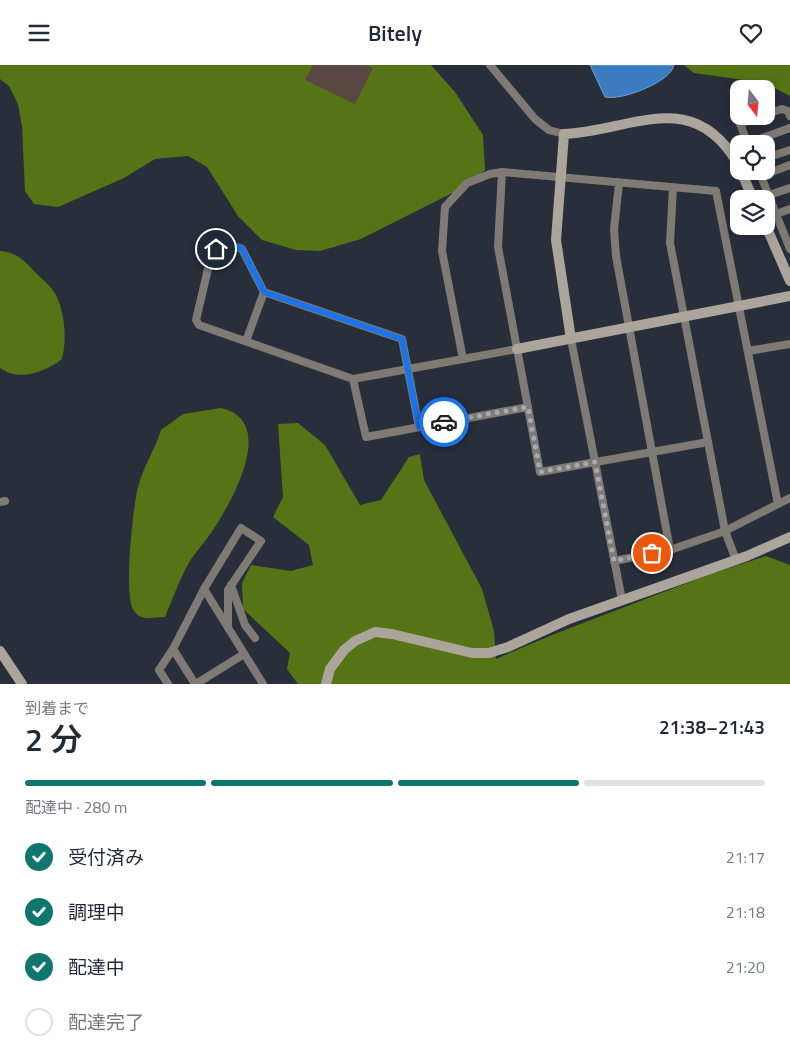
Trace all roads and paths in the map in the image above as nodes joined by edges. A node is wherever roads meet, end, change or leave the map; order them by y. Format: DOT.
graph roads {
  1 [pos="490,65"];
  2 [pos="775,111"];
  3 [pos="789,113"];
  4 [pos="790,128"];
  5 [pos="564,134"];
  6 [pos="772,135"];
  7 [pos="790,150"];
  8 [pos="730,151"];
  9 [pos="775,155"];
  10 [pos="790,165"];
  11 [pos="775,170"];
  12 [pos="502,172"];
  13 [pos="560,178"];
  14 [pos="619,183"];
  15 [pos="790,187"];
  16 [pos="673,188"];
  17 [pos="775,193"];
  18 [pos="790,209"];
  19 [pos="776,214"];
  20 [pos="787,233"];
  21 [pos="770,235"];
  22 [pos="790,249"];
  23 [pos="790,281"];
  24 [pos="264,292"];
  25 [pos="790,296"];
  26 [pos="740,306"];
  27 [pos="684,317"];
  28 [pos="630,327"];
  29 [pos="571,339"];
  30 [pos="246,341"];
  31 [pos="790,344"];
  32 [pos="517,349"];
  33 [pos="748,351"];
  34 [pos="463,359"];
  35 [pos="408,369"];
  36 [pos="353,379"];
  37 [pos="528,407"];
  38 [pos="419,427"];
  39 [pos="708,442"];
  40 [pos="652,452"];
  41 [pos="595,462"];
  42 [pos="790,498"];
  43 [pos="778,504"];
  44 [pos="725,531"];
  45 [pos="790,537"];
  46 [pos="670,550"];
  47 [pos="736,560"];
  48 [pos="614,561"];
  49 [pos="231,585"];
  50 [pos="204,589"];
  51 [pos="622,600"];
  52 [pos="228,627"];
  53 [pos="255,638"];
  54 [pos="173,649"];
  55 [pos="0,651"];
  56 [pos="244,654"];
  57 [pos="22,684"];
  58 [pos="168,684"];
  59 [pos="195,684"];
  60 [pos="263,684"];
  61 [pos="326,684"];
  1 -- 5 [label="street"];
  2 -- 3 [label="street"];
  4 -- 6 [label="street"];
  5 -- 8 [label="street"];
  5 -- 13 [label="street"];
  7 -- 9 [label="street"];
  10 -- 11 [label="street"];
  12 -- 13 [label="street"];
  12 -- 32 [label="street"];
  12 -- 34 [label="street"];
  13 -- 14 [label="street"];
  13 -- 29 [label="street"];
  14 -- 16 [label="street"];
  14 -- 28 [label="street"];
  15 -- 17 [label="street"];
  16 -- 26 [label="street"];
  16 -- 27 [label="street"];
  18 -- 19 [label="street"];
  19 -- 20 [label="street"];
  20 -- 22 [label="street"];
  21 -- 23 [label="street"];
  24 -- 30 [label="street"];
  24 -- 30 [label="street"];
  24 -- 35 [label="street"];
  25 -- 26 [label="street"];
  26 -- 27 [label="street"];
  26 -- 33 [label="street"];
  27 -- 28 [label="street"];
  27 -- 39 [label="street"];
  28 -- 29 [label="street"];
  28 -- 40 [label="street"];
  29 -- 32 [label="street"];
  29 -- 41 [label="street"];
  30 -- 36 [label="street"];
  31 -- 33 [label="street"];
  32 -- 34 [label="street"];
  32 -- 37 [label="street"];
  33 -- 43 [label="street"];
  34 -- 35 [label="street"];
  35 -- 36 [label="street"];
  35 -- 38 [label="street"];
  36 -- 38 [label="street"];
  37 -- 38 [label="street"];
  37 -- 41 [label="street"];
  39 -- 40 [label="street"];
  39 -- 44 [label="street"];
  40 -- 41 [label="street"];
  40 -- 46 [label="street"];
  41 -- 48 [label="street"];
  42 -- 43 [label="street"];
  43 -- 44 [label="street"];
  44 -- 46 [label="street"];
  44 -- 47 [label="street"];
  45 -- 47 [label="street"];
  46 -- 48 [label="street"];
  47 -- 51 [label="street"];
  48 -- 51 [label="street"];
  49 -- 50 [label="street"];
  49 -- 52 [label="street"];
  49 -- 53 [label="street"];
  50 -- 52 [label="street"];
  50 -- 54 [label="street"];
  51 -- 61 [label="street"];
  52 -- 56 [label="street"];
  54 -- 58 [label="street"];
  54 -- 59 [label="street"];
  55 -- 57 [label="street"];
  56 -- 59 [label="street"];
  56 -- 60 [label="street"];
}
